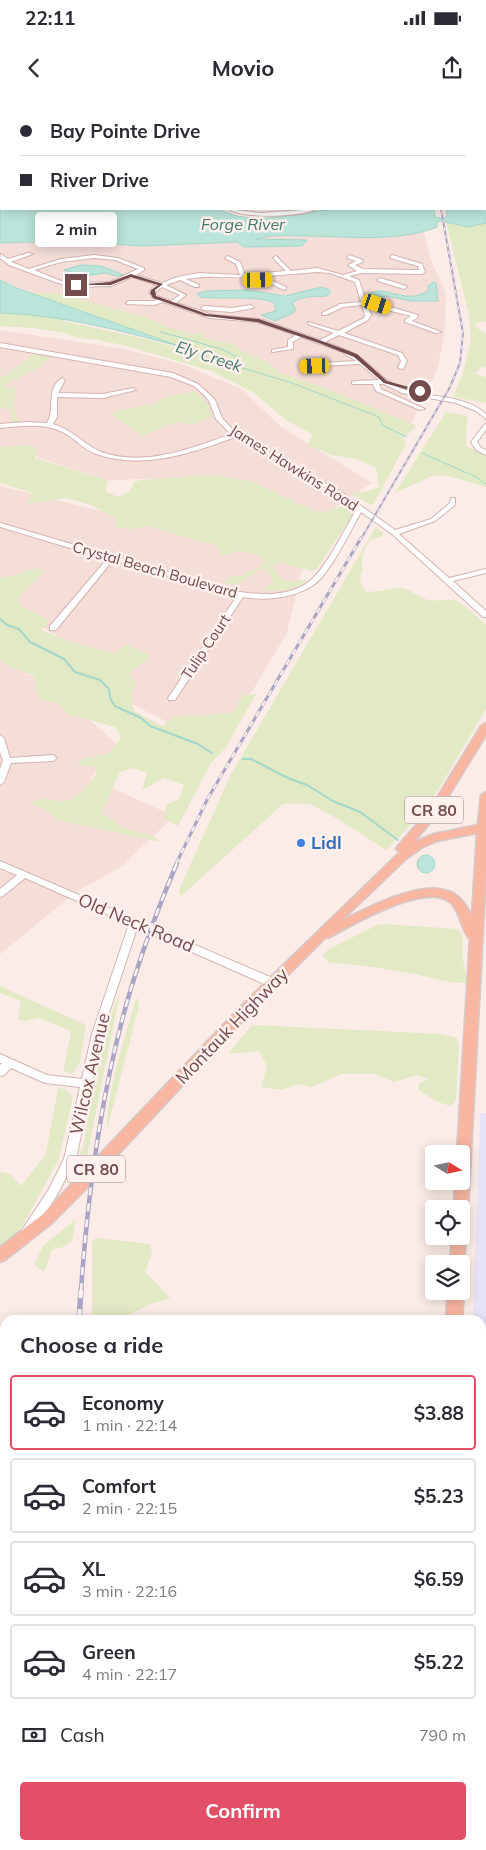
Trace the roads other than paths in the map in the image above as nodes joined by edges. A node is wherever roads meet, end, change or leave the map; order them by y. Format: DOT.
graph roads {
  1 [pos="234,210"];
  2 [pos="298,210"];
  3 [pos="280,211"];
  4 [pos="30,254"];
  5 [pos="414,254"];
  6 [pos="2,256"];
  7 [pos="349,257"];
  8 [pos="392,257"];
  9 [pos="228,258"];
  10 [pos="276,258"];
  11 [pos="402,259"];
  12 [pos="8,261"];
  13 [pos="30,270"];
  14 [pos="362,271"];
  15 [pos="290,273"];
  16 [pos="131,276"];
  17 [pos="344,276"];
  18 [pos="179,278"];
  19 [pos="243,278"];
  20 [pos="267,278"];
  21 [pos="380,280"];
  22 [pos="153,281"];
  23 [pos="231,281"];
  24 [pos="400,281"];
  25 [pos="161,284"];
  26 [pos="394,284"];
  27 [pos="144,285"];
  28 [pos="197,286"];
  29 [pos="404,287"];
  30 [pos="284,288"];
  31 [pos="162,300"];
  32 [pos="129,303"];
  33 [pos="154,303"];
  34 [pos="170,303"];
  35 [pos="364,304"];
  36 [pos="251,307"];
  37 [pos="419,309"];
  38 [pos="232,310"];
  39 [pos="204,311"];
  40 [pos="324,314"];
  41 [pos="408,314"];
  42 [pos="232,318"];
  43 [pos="310,323"];
  44 [pos="339,332"];
  45 [pos="438,332"];
  46 [pos="301,335"];
  47 [pos="320,342"];
  48 [pos="0,345"];
  49 [pos="402,345"];
  50 [pos="274,351"];
  51 [pos="391,351"];
  52 [pos="363,362"];
  53 [pos="303,366"];
  54 [pos="400,368"];
  55 [pos="62,380"];
  56 [pos="376,382"];
  57 [pos="385,382"];
  58 [pos="354,383"];
  59 [pos="133,390"];
  60 [pos="54,395"];
  61 [pos="422,409"];
  62 [pos="486,417"];
  63 [pos="49,425"];
  64 [pos="0,426"];
  65 [pos="486,426"];
  66 [pos="235,434"];
  67 [pos="486,453"];
  68 [pos="453,499"];
  69 [pos="360,509"];
  70 [pos="0,525"];
  71 [pos="394,534"];
  72 [pos="111,558"];
  73 [pos="486,571"];
  74 [pos="449,580"];
  75 [pos="241,595"];
  76 [pos="486,616"];
  77 [pos="54,628"];
  78 [pos="172,698"];
  79 [pos="486,726"];
  80 [pos="0,738"];
  81 [pos="53,758"];
  82 [pos="7,761"];
  83 [pos="0,782"];
  84 [pos="486,795"];
  85 [pos="484,828"];
  86 [pos="0,864"];
  87 [pos="24,874"];
  88 [pos="371,885"];
  89 [pos="0,894"];
  90 [pos="134,922"];
  91 [pos="315,939"];
  92 [pos="476,947"];
  93 [pos="273,983"];
  94 [pos="5,1061"];
  95 [pos="0,1072"];
  96 [pos="85,1083"];
  97 [pos="462,1200"];
  98 [pos="17,1244"];
  99 [pos="0,1256"];
  100 [pos="455,1300"];
  101 [pos="454,1315"];
  1 -- 3 [label="street"];
  2 -- 3 [label="street"];
  4 -- 12 [label="street"];
  5 -- 11 [label="street"];
  6 -- 12 [label="street"];
  7 -- 14 [label="street"];
  8 -- 11 [label="street"];
  9 -- 19 [label="street"];
  10 -- 15 [label="street"];
  11 -- 14 [label="street"];
  12 -- 13 [label="street"];
  13 -- 16 [label="street"];
  13 -- 16 [label="street"];
  14 -- 17 [label="street"];
  15 -- 17 [label="street"];
  15 -- 20 [label="street"];
  16 -- 22 [label="street"];
  17 -- 35 [label="street"];
  18 -- 19 [label="street"];
  18 -- 25 [label="street"];
  18 -- 28 [label="street"];
  19 -- 20 [label="street"];
  20 -- 23 [label="street"];
  20 -- 30 [label="street"];
  21 -- 26 [label="street"];
  22 -- 25 [label="street"];
  22 -- 27 [label="street"];
  24 -- 26 [label="street"];
  25 -- 31 [label="street"];
  25 -- 34 [label="street"];
  26 -- 29 [label="street"];
  31 -- 33 [label="street"];
  31 -- 34 [label="street"];
  32 -- 33 [label="street"];
  33 -- 39 [label="street"];
  34 -- 39 [label="street"];
  35 -- 40 [label="street"];
  35 -- 41 [label="street"];
  35 -- 44 [label="street"];
  36 -- 38 [label="street"];
  37 -- 41 [label="street"];
  38 -- 39 [label="street"];
  38 -- 42 [label="street"];
  39 -- 42 [label="street"];
  41 -- 45 [label="street"];
  42 -- 46 [label="street"];
  43 -- 44 [label="street"];
  44 -- 47 [label="street"];
  44 -- 51 [label="street"];
  46 -- 47 [label="street"];
  46 -- 50 [label="street"];
  47 -- 52 [label="street"];
  48 -- 66 [label="street, James Hawkins Road"];
  49 -- 51 [label="street"];
  51 -- 54 [label="street"];
  52 -- 53 [label="street"];
  52 -- 57 [label="street"];
  55 -- 60 [label="street"];
  56 -- 57 [label="street"];
  56 -- 58 [label="street"];
  56 -- 61 [label="street"];
  57 -- 62 [label="street"];
  59 -- 60 [label="street"];
  60 -- 63 [label="street"];
  63 -- 64 [label="street"];
  63 -- 66 [label="street"];
  65 -- 67 [label="street"];
  66 -- 69 [label="street, James Hawkins Road"];
  68 -- 71 [label="street"];
  69 -- 71 [label="street, James Hawkins Road"];
  69 -- 75 [label="street, Crystal Beach Boulevard"];
  70 -- 72 [label="street, Crystal Beach Boulevard"];
  71 -- 74 [label="street, James Hawkins Road"];
  72 -- 75 [label="street, Crystal Beach Boulevard"];
  72 -- 77 [label="street"];
  73 -- 74 [label="street"];
  74 -- 76 [label="street, James Hawkins Road"];
  75 -- 78 [label="street, Tulip Court"];
  79 -- 88 [label="main road, CR 80"];
  80 -- 82 [label="street"];
  81 -- 82 [label="street"];
  82 -- 83 [label="street"];
  84 -- 85 [label="main road, CR 80"];
  85 -- 88 [label="main road, Montauk Highway / CR 80"];
  85 -- 92 [label="main road"];
  86 -- 87 [label="street, Old Neck Road"];
  87 -- 89 [label="street"];
  87 -- 90 [label="street, Old Neck Road"];
  88 -- 91 [label="main road, Montauk Highway / CR 80"];
  90 -- 93 [label="street, Old Neck Road"];
  90 -- 96 [label="street, Wilcox Avenue"];
  91 -- 92 [label="main road"];
  91 -- 93 [label="main road, Montauk Highway / CR 80"];
  92 -- 97 [label="main road"];
  93 -- 98 [label="main road, Montauk Highway / CR 80"];
  94 -- 95 [label="street"];
  94 -- 96 [label="street"];
  96 -- 98 [label="street, Wilcox Avenue"];
  98 -- 99 [label="main road, Montauk Highway / CR 80"];
  100 -- 101 [label="main road"];
}
